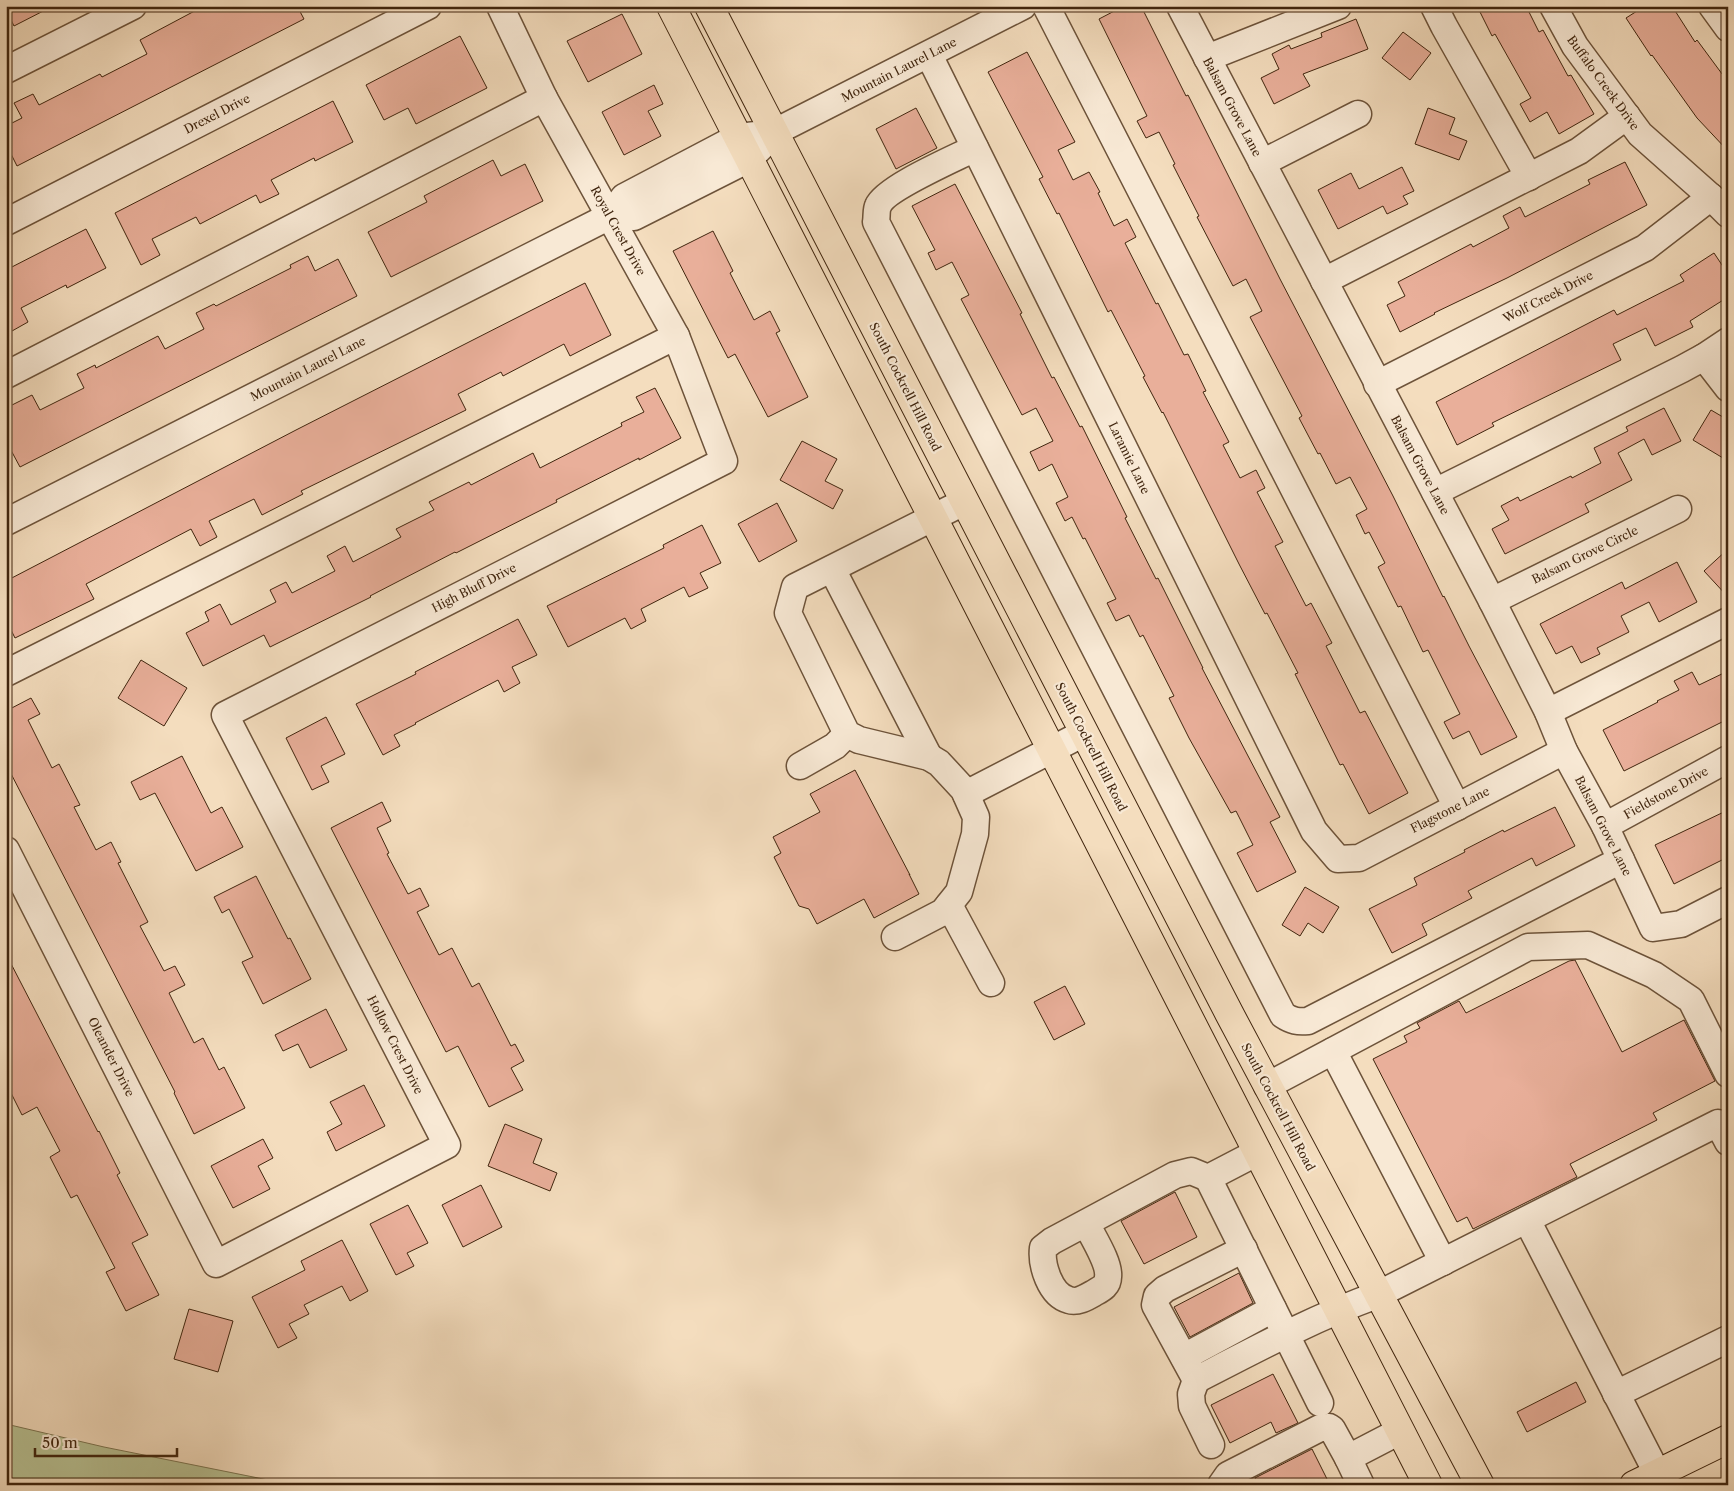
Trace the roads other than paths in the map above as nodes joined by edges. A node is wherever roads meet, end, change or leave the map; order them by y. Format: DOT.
graph roads {
  1 [pos="133,6"];
  2 [pos="428,6"];
  3 [pos="500,6"];
  4 [pos="671,6"];
  5 [pos="709,6"];
  6 [pos="1023,6"];
  7 [pos="1046,6"];
  8 [pos="1180,6"];
  9 [pos="1338,6"];
  10 [pos="1434,6"];
  11 [pos="1553,6"];
  12 [pos="1712,6"];
  13 [pos="1728,28"];
  14 [pos="929,55"];
  15 [pos="1207,58"];
  16 [pos="6,70"];
  17 [pos="544,98"];
  18 [pos="1358,114"];
  19 [pos="1627,116"];
  20 [pos="774,133"];
  21 [pos="744,148"];
  22 [pos="975,148"];
  23 [pos="1262,163"];
  24 [pos="1528,177"];
  25 [pos="1720,205"];
  26 [pos="610,216"];
  27 [pos="6,222"];
  28 [pos="1324,281"];
  29 [pos="676,336"];
  30 [pos="1728,342"];
  31 [pos="1704,357"];
  32 [pos="6,375"];
  33 [pos="1378,384"];
  34 [pos="1728,388"];
  35 [pos="724,461"];
  36 [pos="1434,492"];
  37 [pos="964,502"];
  38 [pos="1678,509"];
  39 [pos="933,518"];
  40 [pos="6,522"];
  41 [pos="832,569"];
  42 [pos="1492,601"];
  43 [pos="1728,621"];
  44 [pos="6,674"];
  45 [pos="1548,712"];
  46 [pos="225,715"];
  47 [pos="1084,733"];
  48 [pos="847,734"];
  49 [pos="1052,749"];
  50 [pos="1564,751"];
  51 [pos="929,758"];
  52 [pos="1728,759"];
  53 [pos="800,766"];
  54 [pos="966,794"];
  55 [pos="1457,807"];
  56 [pos="1605,826"];
  57 [pos="6,850"];
  58 [pos="1335,856"];
  59 [pos="1621,860"];
  60 [pos="1728,900"];
  61 [pos="949,905"];
  62 [pos="895,937"];
  63 [pos="991,983"];
  64 [pos="1333,1051"];
  65 [pos="1728,1074"];
  66 [pos="1267,1086"];
  67 [pos="1724,1124"];
  68 [pos="1258,1152"];
  69 [pos="1208,1178"];
  70 [pos="1527,1220"];
  71 [pos="1086,1223"];
  72 [pos="1244,1249"];
  73 [pos="1443,1262"];
  74 [pos="216,1264"];
  75 [pos="1377,1295"];
  76 [pos="1273,1309"];
  77 [pos="1338,1310"];
  78 [pos="1286,1334"];
  79 [pos="1728,1338"];
  80 [pos="1184,1357"];
  81 [pos="1196,1380"];
  82 [pos="1616,1394"];
  83 [pos="1320,1403"];
  84 [pos="1400,1431"];
  85 [pos="1728,1439"];
  86 [pos="1211,1445"];
  87 [pos="1348,1458"];
  88 [pos="1646,1479"];
  89 [pos="1225,1480"];
  90 [pos="1361,1485"];
  91 [pos="1428,1485"];
  92 [pos="1480,1485"];
  1 -- 16 [label="street"];
  2 -- 27 [label="street, Drexel Drive"];
  3 -- 17 [label="street, Royal Crest Drive"];
  4 -- 21 [label="main road"];
  5 -- 20 [label="main road, South Cockrell Hill Road"];
  6 -- 14 [label="street, Mountain Laurel Lane"];
  7 -- 55 [label="street"];
  8 -- 15 [label="street, Balsam Grove Lane"];
  9 -- 15 [label="street"];
  10 -- 24 [label="street"];
  11 -- 19 [label="street, Buffalo Creek Drive"];
  12 -- 13 [label="street"];
  14 -- 20 [label="street, Mountain Laurel Lane"];
  14 -- 22 [label="street, Laramie Lane"];
  15 -- 23 [label="street, Balsam Grove Lane"];
  17 -- 26 [label="street, Royal Crest Drive"];
  17 -- 32 [label="street"];
  18 -- 23 [label="street"];
  19 -- 24 [label="street"];
  19 -- 25 [label="street, Buffalo Creek Drive"];
  20 -- 21 [label="street, Mountain Laurel Lane"];
  20 -- 37 [label="main road, South Cockrell Hill Road"];
  21 -- 26 [label="street, Mountain Laurel Lane"];
  21 -- 39 [label="main road"];
  22 -- 58 [label="street, Laramie Lane"];
  22 -- 59 [label="street"];
  23 -- 28 [label="street, Balsam Grove Lane"];
  24 -- 28 [label="street"];
  25 -- 33 [label="street, Wolf Creek Drive"];
  26 -- 29 [label="street, Royal Crest Drive"];
  26 -- 40 [label="street, Mountain Laurel Lane"];
  28 -- 33 [label="street, Balsam Grove Lane"];
  29 -- 35 [label="street, Royal Crest Drive"];
  29 -- 44 [label="street"];
  30 -- 31 [label="street"];
  31 -- 34 [label="street"];
  31 -- 36 [label="street"];
  33 -- 36 [label="street, Balsam Grove Lane"];
  35 -- 46 [label="street, High Bluff Drive"];
  36 -- 42 [label="street, Balsam Grove Lane"];
  37 -- 39 [label="street"];
  37 -- 47 [label="main road, South Cockrell Hill Road"];
  38 -- 42 [label="street, Balsam Grove Circle"];
  39 -- 41 [label="street"];
  39 -- 49 [label="main road"];
  41 -- 48 [label="street"];
  41 -- 51 [label="street"];
  42 -- 45 [label="street, Balsam Grove Lane"];
  43 -- 45 [label="street"];
  45 -- 50 [label="street, Balsam Grove Lane"];
  46 -- 74 [label="street, Hollow Crest Drive"];
  47 -- 49 [label="street"];
  47 -- 66 [label="main road, South Cockrell Hill Road"];
  48 -- 51 [label="street"];
  48 -- 53 [label="street"];
  49 -- 54 [label="street"];
  49 -- 68 [label="main road"];
  50 -- 55 [label="street, Flagstone Lane"];
  50 -- 56 [label="street, Balsam Grove Lane"];
  51 -- 54 [label="street"];
  52 -- 56 [label="street, Fieldstone Drive"];
  54 -- 61 [label="street"];
  55 -- 58 [label="street, Flagstone Lane"];
  56 -- 59 [label="street, Balsam Grove Lane"];
  57 -- 74 [label="street, Oleander Drive"];
  59 -- 60 [label="street, Balsam Grove Lane"];
  61 -- 62 [label="street"];
  61 -- 63 [label="street"];
  64 -- 65 [label="street"];
  64 -- 66 [label="street"];
  64 -- 73 [label="street"];
  66 -- 75 [label="main road, South Cockrell Hill Road"];
  67 -- 70 [label="street"];
  68 -- 69 [label="street"];
  68 -- 77 [label="main road"];
  69 -- 71 [label="street"];
  69 -- 72 [label="street"];
  70 -- 73 [label="street"];
  70 -- 82 [label="street"];
  72 -- 76 [label="street"];
  72 -- 80 [label="street"];
  73 -- 75 [label="street"];
  75 -- 77 [label="street"];
  75 -- 92 [label="main road, South Cockrell Hill Road"];
  76 -- 78 [label="street"];
  76 -- 80 [label="street"];
  77 -- 78 [label="street"];
  77 -- 84 [label="main road"];
  78 -- 81 [label="street"];
  78 -- 83 [label="street"];
  79 -- 82 [label="street"];
  80 -- 81 [label="street"];
  81 -- 86 [label="street"];
  82 -- 88 [label="street"];
  84 -- 87 [label="street"];
  84 -- 91 [label="main road"];
  85 -- 88 [label="main road"];
  87 -- 89 [label="street"];
  87 -- 90 [label="street"];
}
